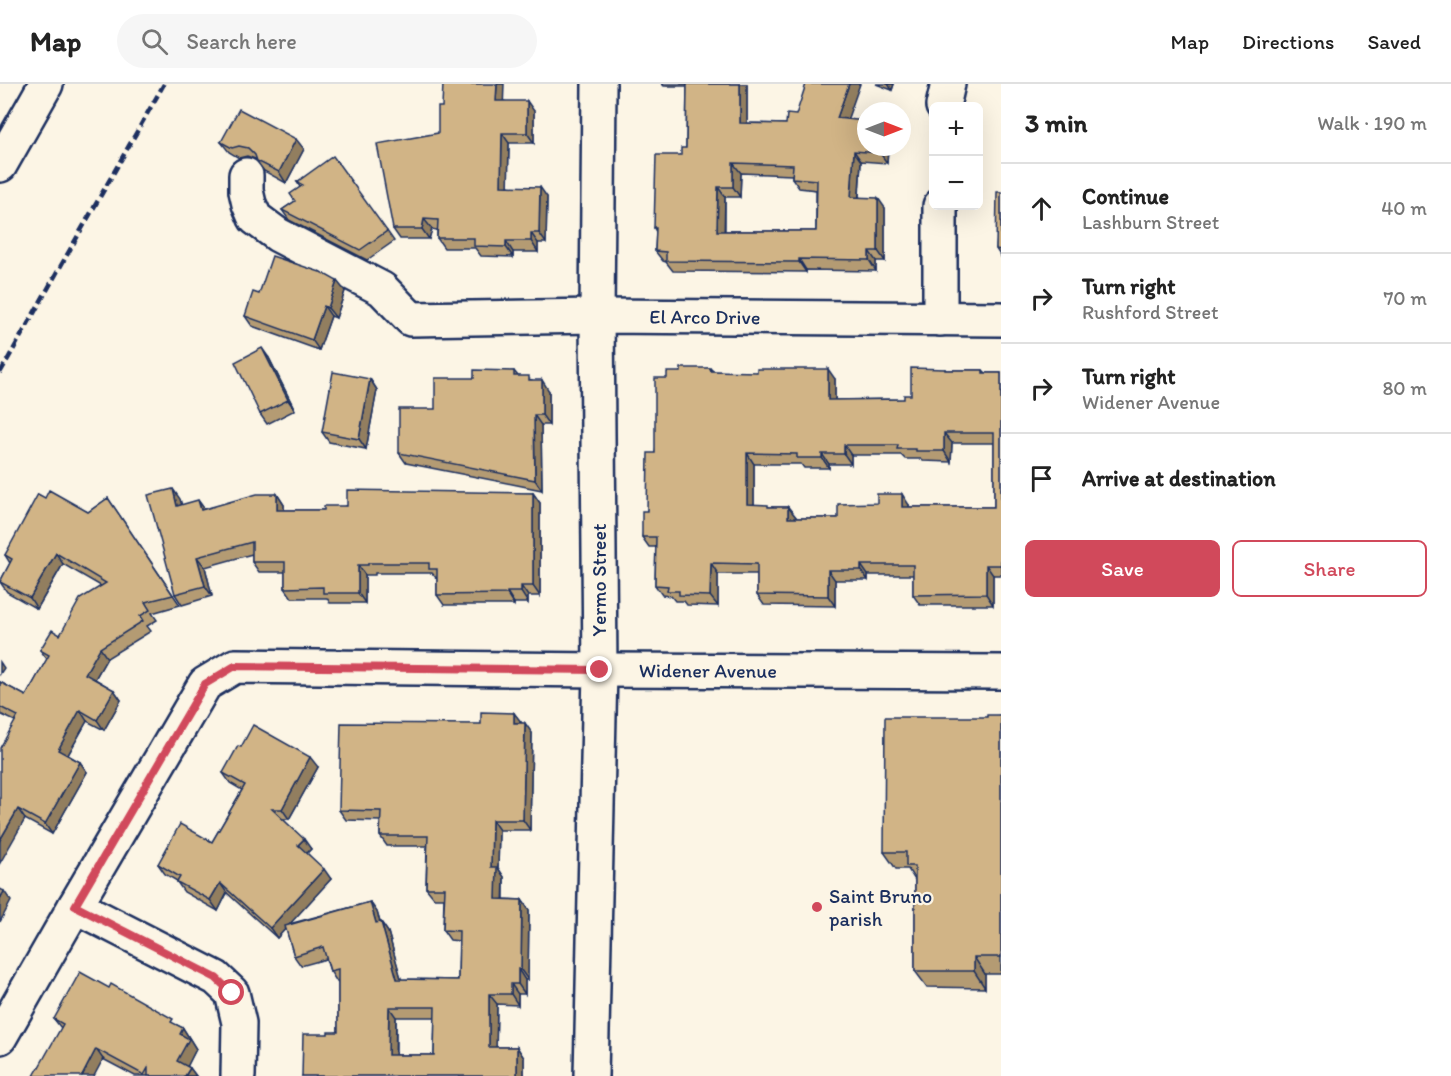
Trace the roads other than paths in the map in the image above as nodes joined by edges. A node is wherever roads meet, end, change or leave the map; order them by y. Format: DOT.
graph roads {
  1 [pos="46,84"];
  2 [pos="599,84"];
  3 [pos="948,84"];
  4 [pos="944,102"];
  5 [pos="0,165"];
  6 [pos="246,175"];
  7 [pos="940,210"];
  8 [pos="597,316"];
  9 [pos="940,319"];
  10 [pos="1001,319"];
  11 [pos="600,670"];
  12 [pos="1001,672"];
  13 [pos="75,906"];
  14 [pos="0,1038"];
  15 [pos="238,1076"];
  16 [pos="591,1076"];
  1 -- 5 [label="street"];
  2 -- 8 [label="street, Yermo Street"];
  3 -- 4 [label="street"];
  6 -- 8 [label="street, El Arco Drive"];
  7 -- 9 [label="street"];
  8 -- 9 [label="street, El Arco Drive"];
  8 -- 11 [label="street, Yermo Street"];
  9 -- 10 [label="street, El Arco Drive"];
  11 -- 12 [label="street, Widener Avenue"];
  11 -- 13 [label="street, Widener Avenue"];
  11 -- 16 [label="street, Yermo Street"];
  13 -- 14 [label="street"];
  13 -- 15 [label="street"];
}
